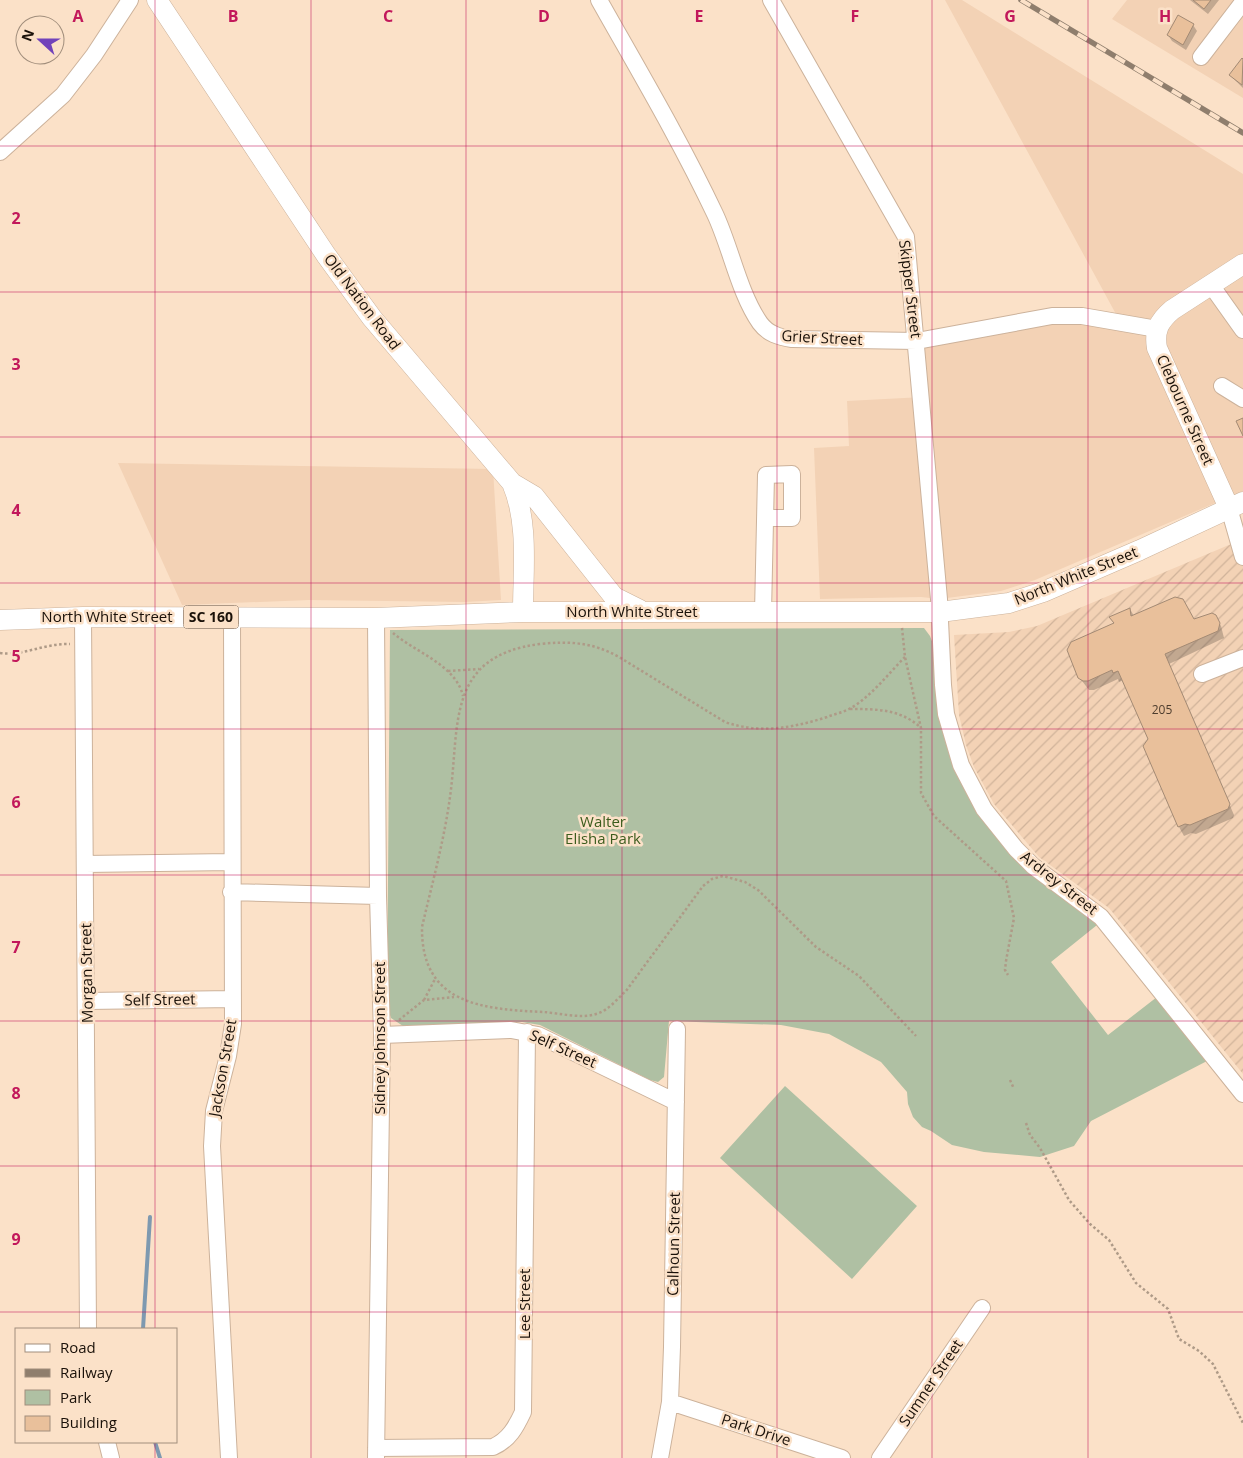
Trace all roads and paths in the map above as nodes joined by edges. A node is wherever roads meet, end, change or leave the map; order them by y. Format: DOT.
graph roads {
  1 [pos="130,0"];
  2 [pos="157,0"];
  3 [pos="599,0"];
  4 [pos="771,0"];
  5 [pos="1243,2"];
  6 [pos="1201,58"];
  7 [pos="0,152"];
  8 [pos="1243,264"];
  9 [pos="1211,285"];
  10 [pos="1157,329"];
  11 [pos="1243,330"];
  12 [pos="917,341"];
  13 [pos="1222,386"];
  14 [pos="1243,398"];
  15 [pos="512,483"];
  16 [pos="1236,505"];
  17 [pos="766,518"];
  18 [pos="1243,557"];
  19 [pos="523,612"];
  20 [pos="645,612"];
  21 [pos="940,612"];
  22 [pos="763,613"];
  23 [pos="83,617"];
  24 [pos="232,617"];
  25 [pos="0,620"];
  26 [pos="382,624"];
  27 [pos="902,626"];
  28 [pos="77,644"];
  29 [pos="0,653"];
  30 [pos="905,657"];
  31 [pos="1243,658"];
  32 [pos="480,669"];
  33 [pos="448,671"];
  34 [pos="1202,674"];
  35 [pos="463,697"];
  36 [pos="848,710"];
  37 [pos="921,728"];
  38 [pos="231,862"];
  39 [pos="86,864"];
  40 [pos="231,892"];
  41 [pos="378,896"];
  42 [pos="1008,975"];
  43 [pos="435,979"];
  44 [pos="455,997"];
  45 [pos="234,999"];
  46 [pos="424,1000"];
  47 [pos="87,1001"];
  48 [pos="677,1029"];
  49 [pos="527,1032"];
  50 [pos="382,1035"];
  51 [pos="916,1036"];
  52 [pos="1010,1080"];
  53 [pos="1014,1088"];
  54 [pos="1243,1094"];
  55 [pos="676,1102"];
  56 [pos="1026,1123"];
  57 [pos="982,1308"];
  58 [pos="88,1328"];
  59 [pos="670,1402"];
  60 [pos="1243,1423"];
  61 [pos="107,1443"];
  62 [pos="376,1453"];
  63 [pos="111,1458"];
  64 [pos="229,1458"];
  65 [pos="660,1458"];
  66 [pos="842,1458"];
  67 [pos="880,1458"];
  1 -- 7 [label="street"];
  2 -- 15 [label="main road, Old Nation Road"];
  3 -- 12 [label="street, Grier Street"];
  4 -- 12 [label="street, Skipper Street"];
  5 -- 6 [label="street"];
  8 -- 9 [label="main road"];
  9 -- 10 [label="main road"];
  9 -- 11 [label="street"];
  10 -- 12 [label="street, Grier Street"];
  10 -- 16 [label="main road, Clebourne Street"];
  12 -- 21 [label="street, Skipper Street"];
  13 -- 14 [label="street"];
  15 -- 19 [label="main road, Old Nation Road"];
  15 -- 20 [label="main road"];
  16 -- 18 [label="street"];
  16 -- 21 [label="main road, North White Street"];
  17 -- 22 [label="street"];
  19 -- 20 [label="main road, North White Street"];
  19 -- 26 [label="main road, North White Street / SC 160"];
  20 -- 22 [label="main road, North White Street"];
  21 -- 22 [label="main road, North White Street"];
  21 -- 54 [label="street, Ardrey Street"];
  23 -- 24 [label="main road, North White Street / SC 160"];
  23 -- 25 [label="main road, North White Street / SC 160"];
  23 -- 39 [label="street, Morgan Street"];
  24 -- 26 [label="main road, North White Street / SC 160"];
  24 -- 38 [label="street, Jackson Street"];
  26 -- 33 [label="path"];
  26 -- 41 [label="street, Sidney Johnson Street"];
  27 -- 30 [label="path"];
  28 -- 29 [label="path"];
  30 -- 36 [label="path"];
  30 -- 37 [label="path"];
  31 -- 34 [label="street"];
  32 -- 33 [label="path"];
  32 -- 35 [label="path"];
  32 -- 36 [label="path"];
  33 -- 35 [label="path"];
  35 -- 43 [label="path"];
  36 -- 37 [label="path"];
  37 -- 42 [label="path"];
  38 -- 39 [label="street"];
  38 -- 40 [label="street, Jackson Street"];
  39 -- 47 [label="street, Morgan Street"];
  40 -- 41 [label="street"];
  40 -- 45 [label="street, Jackson Street"];
  41 -- 50 [label="street, Sidney Johnson Street"];
  43 -- 44 [label="path"];
  43 -- 46 [label="path"];
  44 -- 46 [label="path"];
  44 -- 51 [label="path"];
  45 -- 47 [label="street, Self Street"];
  45 -- 64 [label="street, Jackson Street"];
  46 -- 50 [label="path"];
  47 -- 58 [label="street, Morgan Street"];
  48 -- 55 [label="street, Calhoun Street"];
  49 -- 50 [label="street, Self Street"];
  49 -- 55 [label="street, Self Street"];
  49 -- 62 [label="street, Lee Street"];
  50 -- 62 [label="street, Sidney Johnson Street"];
  52 -- 53 [label="path"];
  55 -- 59 [label="street, Calhoun Street"];
  56 -- 60 [label="path"];
  57 -- 67 [label="street, Sumner Street"];
  59 -- 65 [label="street, Calhoun Street"];
  59 -- 66 [label="street, Park Drive"];
  61 -- 63 [label="street"];
}
